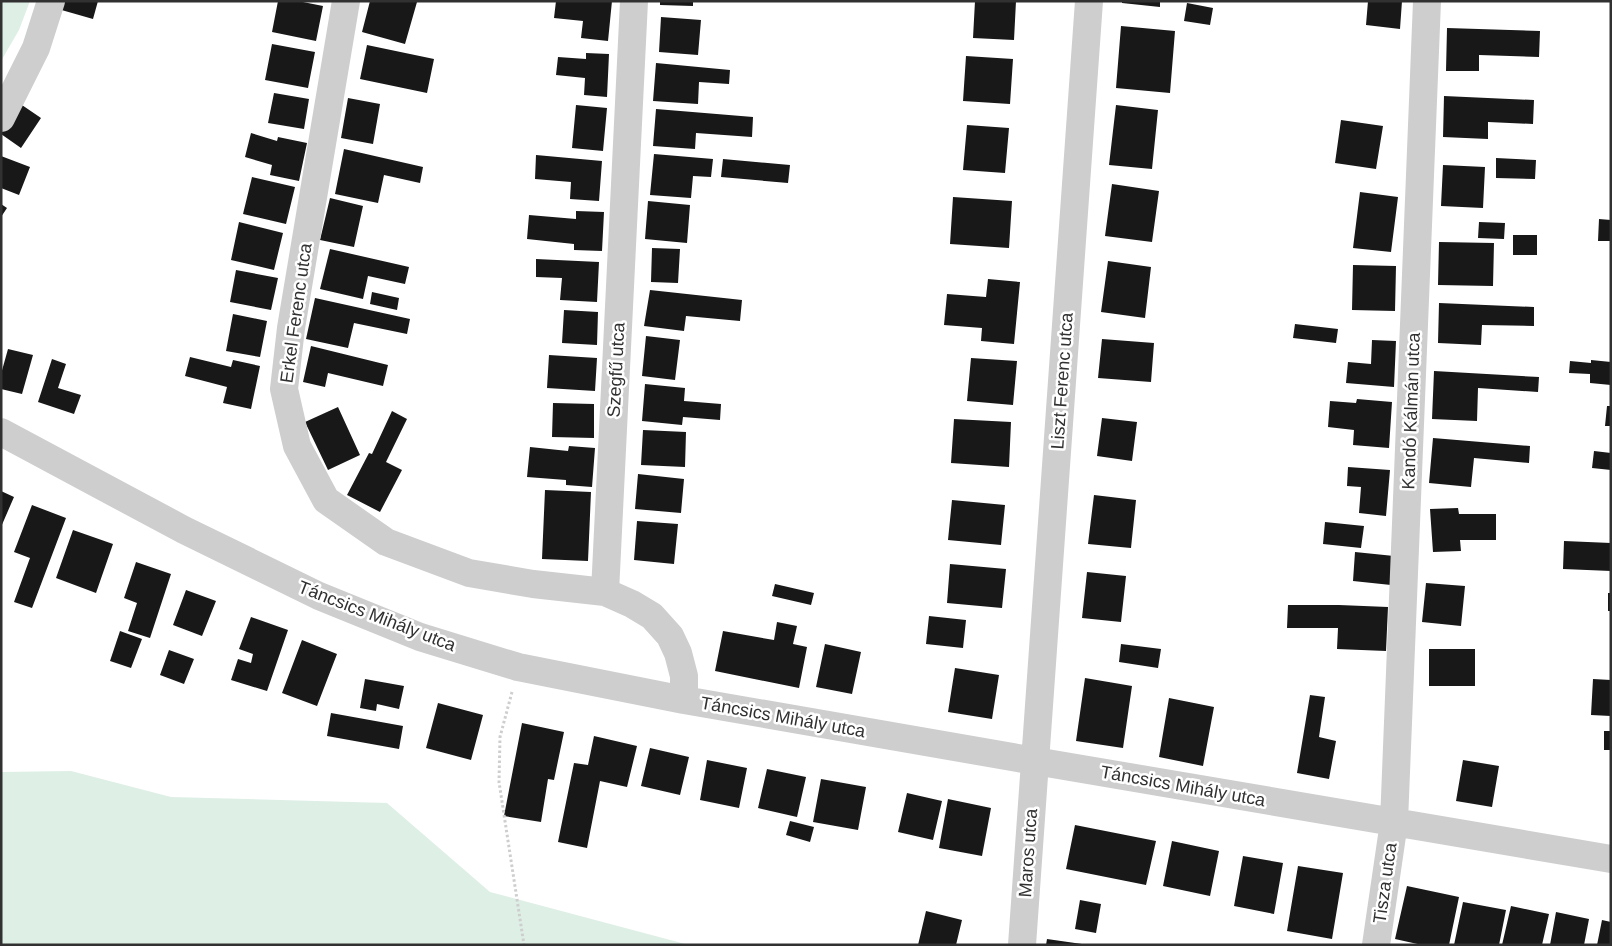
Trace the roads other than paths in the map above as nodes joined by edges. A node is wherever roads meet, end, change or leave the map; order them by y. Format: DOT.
graph roads {
  1 [pos="51,1"];
  2 [pos="346,1"];
  3 [pos="634,1"];
  4 [pos="1088,1"];
  5 [pos="1427,1"];
  6 [pos="1,118"];
  7 [pos="1,432"];
  8 [pos="605,592"];
  9 [pos="684,700"];
  10 [pos="1035,762"];
  11 [pos="1394,822"];
  12 [pos="1611,859"];
  13 [pos="1022,945"];
  14 [pos="1376,945"];
  1 -- 6 [label="street"];
  2 -- 8 [label="street, Erkel Ferenc utca"];
  3 -- 8 [label="street, Szegfű utca"];
  4 -- 10 [label="street, Liszt Ferenc utca"];
  5 -- 11 [label="street, Kandó Kálmán utca"];
  7 -- 9 [label="street, Táncsics Mihály utca"];
  8 -- 9 [label="street"];
  9 -- 10 [label="street, Táncsics Mihály utca"];
  10 -- 11 [label="street, Táncsics Mihály utca"];
  10 -- 13 [label="street, Maros utca"];
  11 -- 12 [label="street, Táncsics Mihály utca"];
  11 -- 14 [label="street, Tisza utca"];
}
